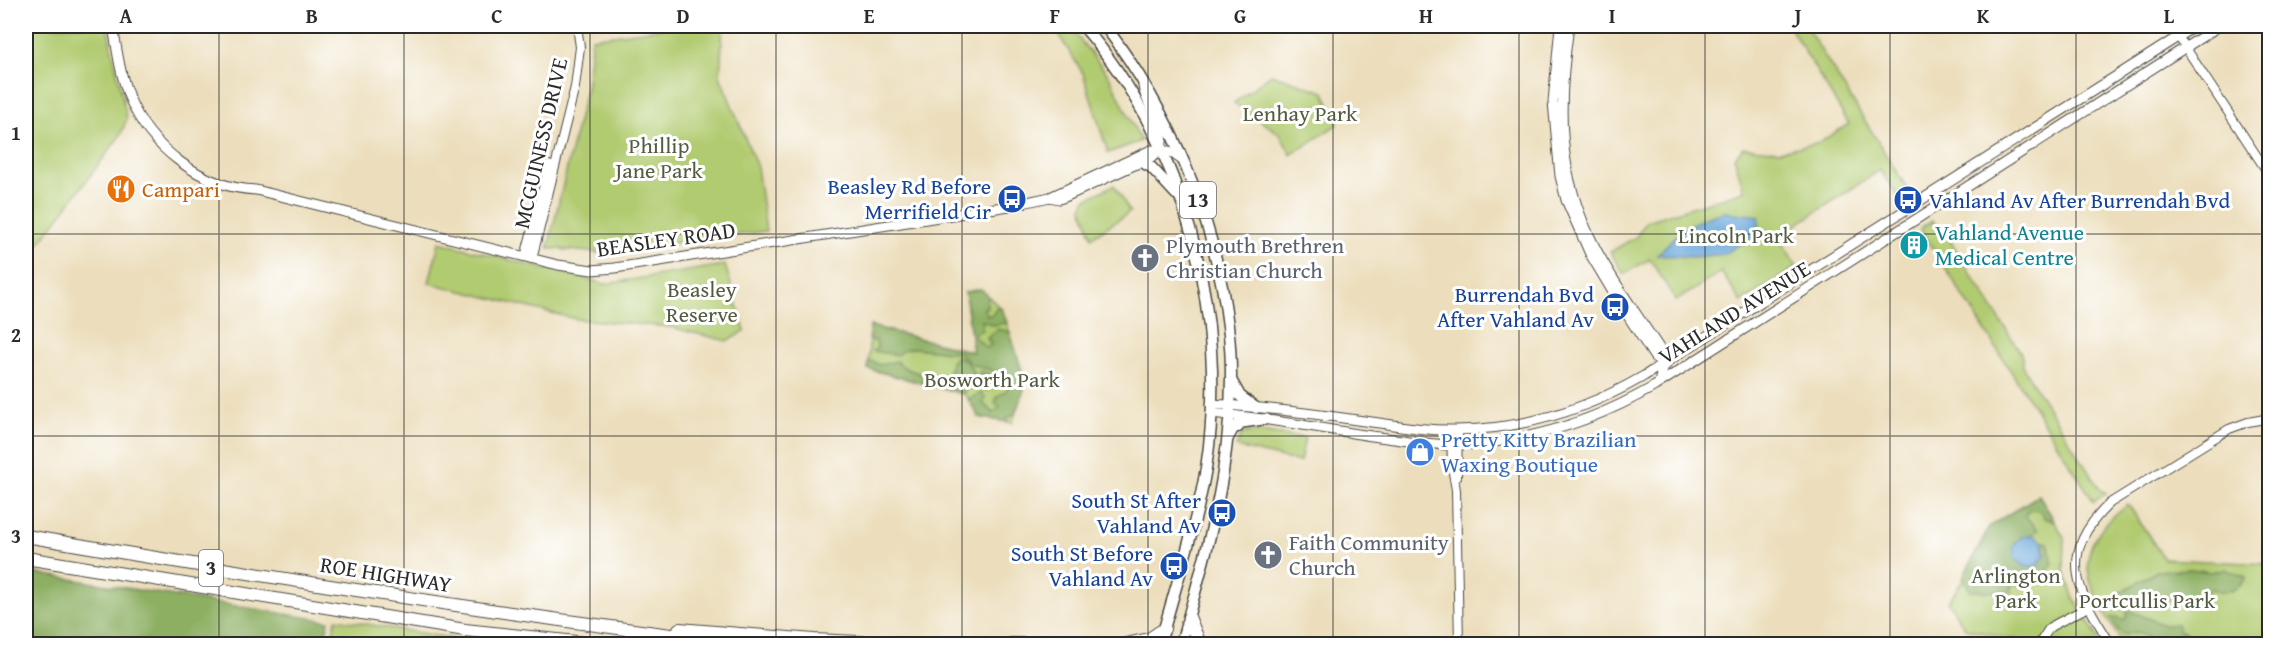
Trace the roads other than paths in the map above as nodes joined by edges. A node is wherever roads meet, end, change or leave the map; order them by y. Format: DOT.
graph roads {
  1 [pos="113,26"];
  2 [pos="118,26"];
  3 [pos="577,26"];
  4 [pos="1083,26"];
  5 [pos="1105,26"];
  6 [pos="1560,26"];
  7 [pos="1569,26"];
  8 [pos="2195,26"];
  9 [pos="2219,26"];
  10 [pos="2178,36"];
  11 [pos="2185,47"];
  12 [pos="1142,80"];
  13 [pos="1161,149"];
  14 [pos="1141,162"];
  15 [pos="1184,162"];
  16 [pos="2270,176"];
  17 [pos="256,190"];
  18 [pos="1050,197"];
  19 [pos="1183,204"];
  20 [pos="529,258"];
  21 [pos="1689,363"];
  22 [pos="1663,364"];
  23 [pos="1229,377"];
  24 [pos="1659,383"];
  25 [pos="1211,408"];
  26 [pos="1256,408"];
  27 [pos="1229,410"];
  28 [pos="2270,418"];
  29 [pos="1266,419"];
  30 [pos="1454,430"];
  31 [pos="1227,439"];
  32 [pos="1455,445"];
  33 [pos="26,536"];
  34 [pos="26,558"];
  35 [pos="2088,607"];
  36 [pos="1188,617"];
  37 [pos="587,625"];
  38 [pos="1164,628"];
  39 [pos="465,630"];
  40 [pos="541,645"];
  41 [pos="594,645"];
  42 [pos="741,645"];
  43 [pos="902,645"];
  44 [pos="1011,645"];
  45 [pos="1054,645"];
  46 [pos="1126,645"];
  47 [pos="1160,645"];
  48 [pos="1181,645"];
  49 [pos="1200,645"];
  50 [pos="1459,645"];
  51 [pos="2039,645"];
  52 [pos="2111,645"];
  1 -- 17 [label="main road, BEASLEY ROAD"];
  2 -- 17 [label="main road, BEASLEY ROAD"];
  3 -- 20 [label="street, MCGUINESS DRIVE"];
  4 -- 13 [label="highway, 13"];
  5 -- 12 [label="highway, 13"];
  6 -- 22 [label="main road"];
  7 -- 22 [label="main road"];
  8 -- 10 [label="main road, VAHLAND AVENUE"];
  9 -- 11 [label="main road, VAHLAND AVENUE"];
  10 -- 11 [label="street"];
  10 -- 22 [label="main road, VAHLAND AVENUE"];
  11 -- 16 [label="street"];
  11 -- 21 [label="main road, VAHLAND AVENUE"];
  12 -- 13 [label="main road"];
  12 -- 15 [label="highway, 13"];
  13 -- 14 [label="main road, BEASLEY ROAD"];
  13 -- 15 [label="main road"];
  13 -- 18 [label="main road, BEASLEY ROAD"];
  13 -- 19 [label="highway, 13"];
  14 -- 18 [label="main road, BEASLEY ROAD"];
  14 -- 19 [label="highway"];
  15 -- 23 [label="highway, 13"];
  17 -- 20 [label="main road, BEASLEY ROAD"];
  18 -- 20 [label="main road, BEASLEY ROAD"];
  19 -- 25 [label="highway, 13"];
  21 -- 22 [label="main road"];
  21 -- 24 [label="main road, VAHLAND AVENUE"];
  22 -- 24 [label="main road"];
  22 -- 30 [label="main road, VAHLAND AVENUE"];
  23 -- 26 [label="highway"];
  23 -- 27 [label="highway, 13"];
  24 -- 32 [label="main road, VAHLAND AVENUE"];
  25 -- 27 [label="main road, VAHLAND AVENUE"];
  25 -- 38 [label="highway, 13"];
  26 -- 27 [label="main road, VAHLAND AVENUE"];
  26 -- 30 [label="main road, VAHLAND AVENUE"];
  27 -- 29 [label="main road, VAHLAND AVENUE"];
  27 -- 31 [label="highway, 13"];
  28 -- 35 [label="street"];
  29 -- 31 [label="highway"];
  29 -- 32 [label="main road, VAHLAND AVENUE"];
  30 -- 32 [label="street"];
  31 -- 36 [label="highway, 13"];
  32 -- 50 [label="street"];
  33 -- 37 [label="highway, ROE HIGHWAY / 3"];
  34 -- 39 [label="highway, ROE HIGHWAY / 3"];
  35 -- 51 [label="street"];
  35 -- 52 [label="street"];
  36 -- 48 [label="highway, 13"];
  36 -- 49 [label="highway"];
  37 -- 42 [label="highway, ROE HIGHWAY / 3"];
  37 -- 43 [label="highway"];
  38 -- 46 [label="highway"];
  38 -- 47 [label="highway, 13"];
  39 -- 40 [label="highway"];
  39 -- 41 [label="highway, ROE HIGHWAY / 3"];
  44 -- 45 [label="highway"];
}
